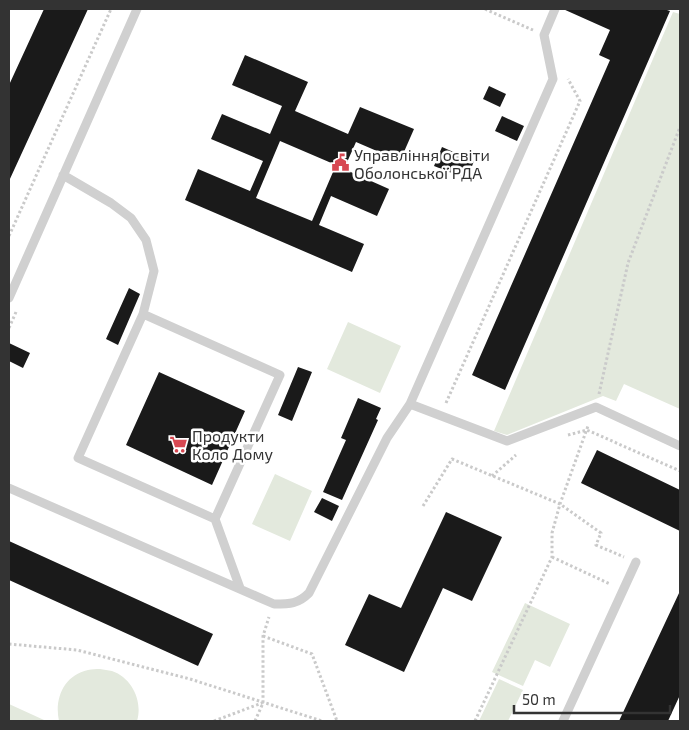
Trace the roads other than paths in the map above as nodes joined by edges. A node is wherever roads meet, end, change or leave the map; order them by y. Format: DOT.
graph roads {
  1 [pos="137,9"];
  2 [pos="555,9"];
  3 [pos="63,175"];
  4 [pos="9,298"];
  5 [pos="143,314"];
  6 [pos="410,404"];
  7 [pos="680,446"];
  8 [pos="9,488"];
  9 [pos="215,519"];
  10 [pos="636,562"];
  11 [pos="240,588"];
  12 [pos="564,721"];
  1 -- 3 [label="lane"];
  2 -- 6 [label="lane"];
  3 -- 4 [label="lane"];
  3 -- 5 [label="lane"];
  5 -- 9 [label="lane"];
  5 -- 9 [label="lane"];
  6 -- 7 [label="lane"];
  6 -- 11 [label="lane"];
  8 -- 11 [label="lane"];
  9 -- 11 [label="lane"];
  10 -- 12 [label="lane"];
}
